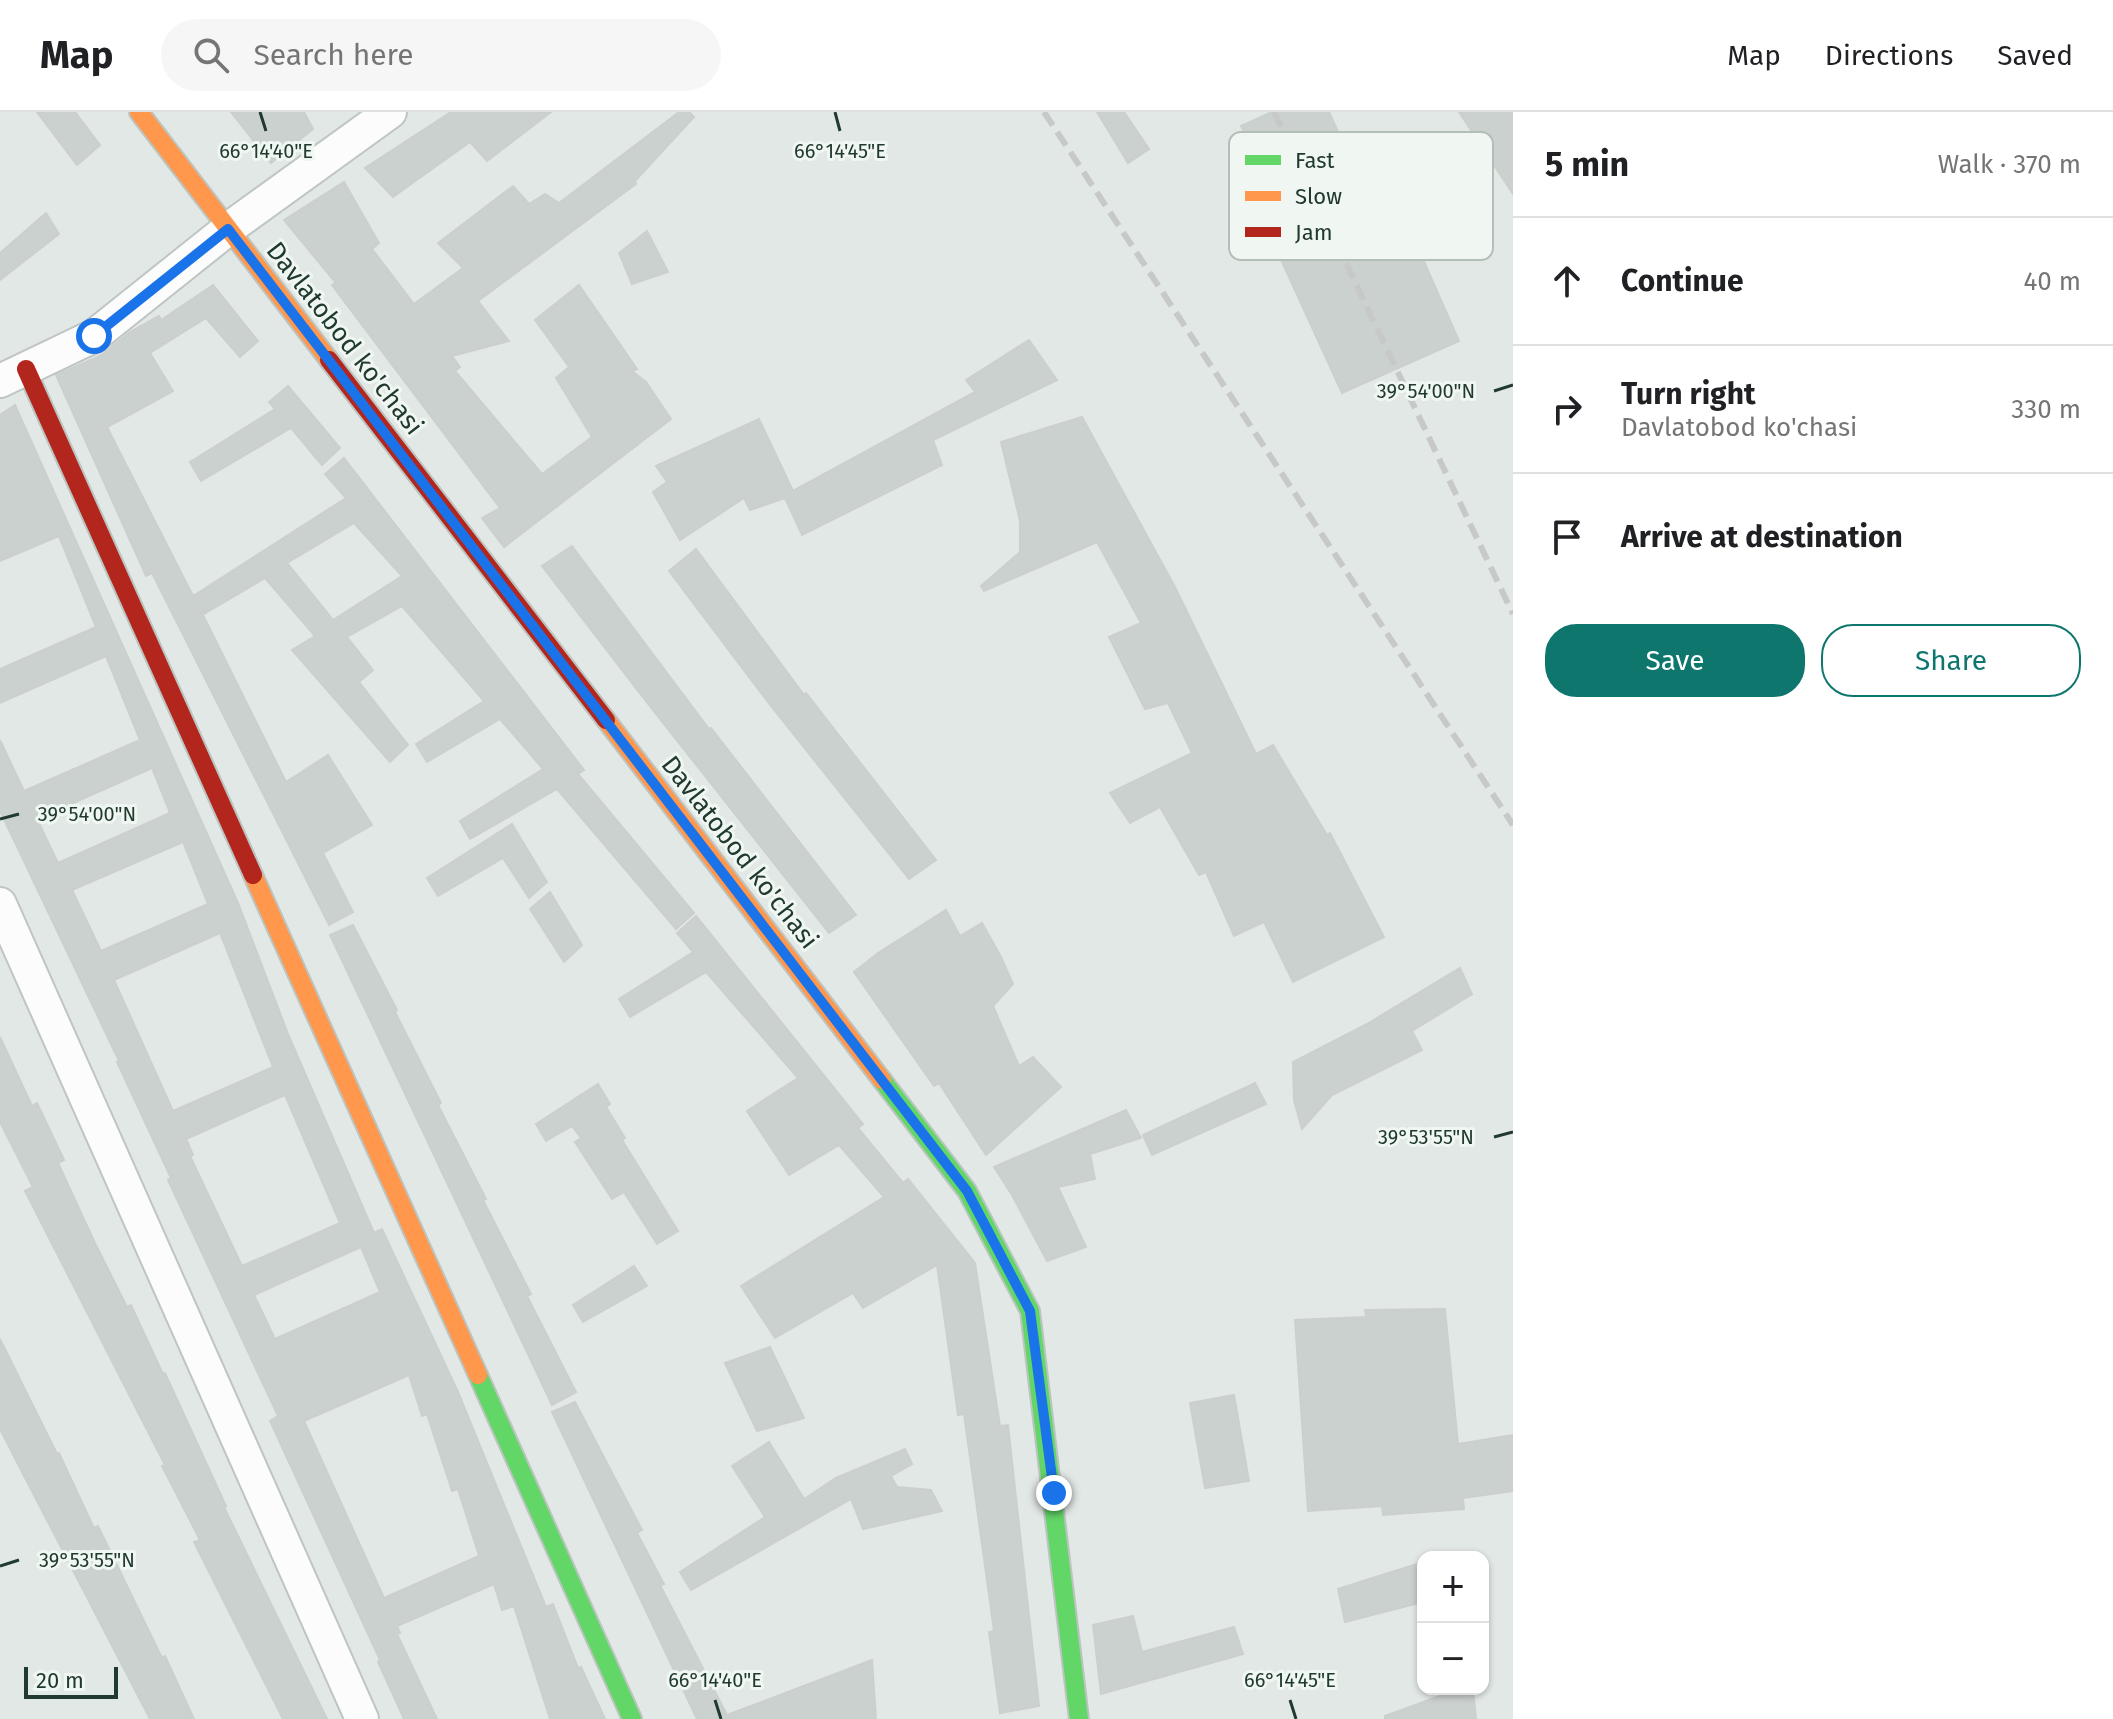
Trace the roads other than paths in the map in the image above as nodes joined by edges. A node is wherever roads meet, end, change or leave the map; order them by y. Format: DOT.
graph roads {
  1 [pos="139,112"];
  2 [pos="390,112"];
  3 [pos="228,229"];
  4 [pos="13,375"];
  5 [pos="0,904"];
  6 [pos="362,1719"];
  7 [pos="632,1719"];
  8 [pos="1079,1719"];
  1 -- 3 [label="street, Davlatobod ko'chasi"];
  2 -- 3 [label="street"];
  3 -- 4 [label="street"];
  3 -- 8 [label="street, Davlatobod ko'chasi"];
  4 -- 7 [label="street"];
  5 -- 6 [label="street"];
}
